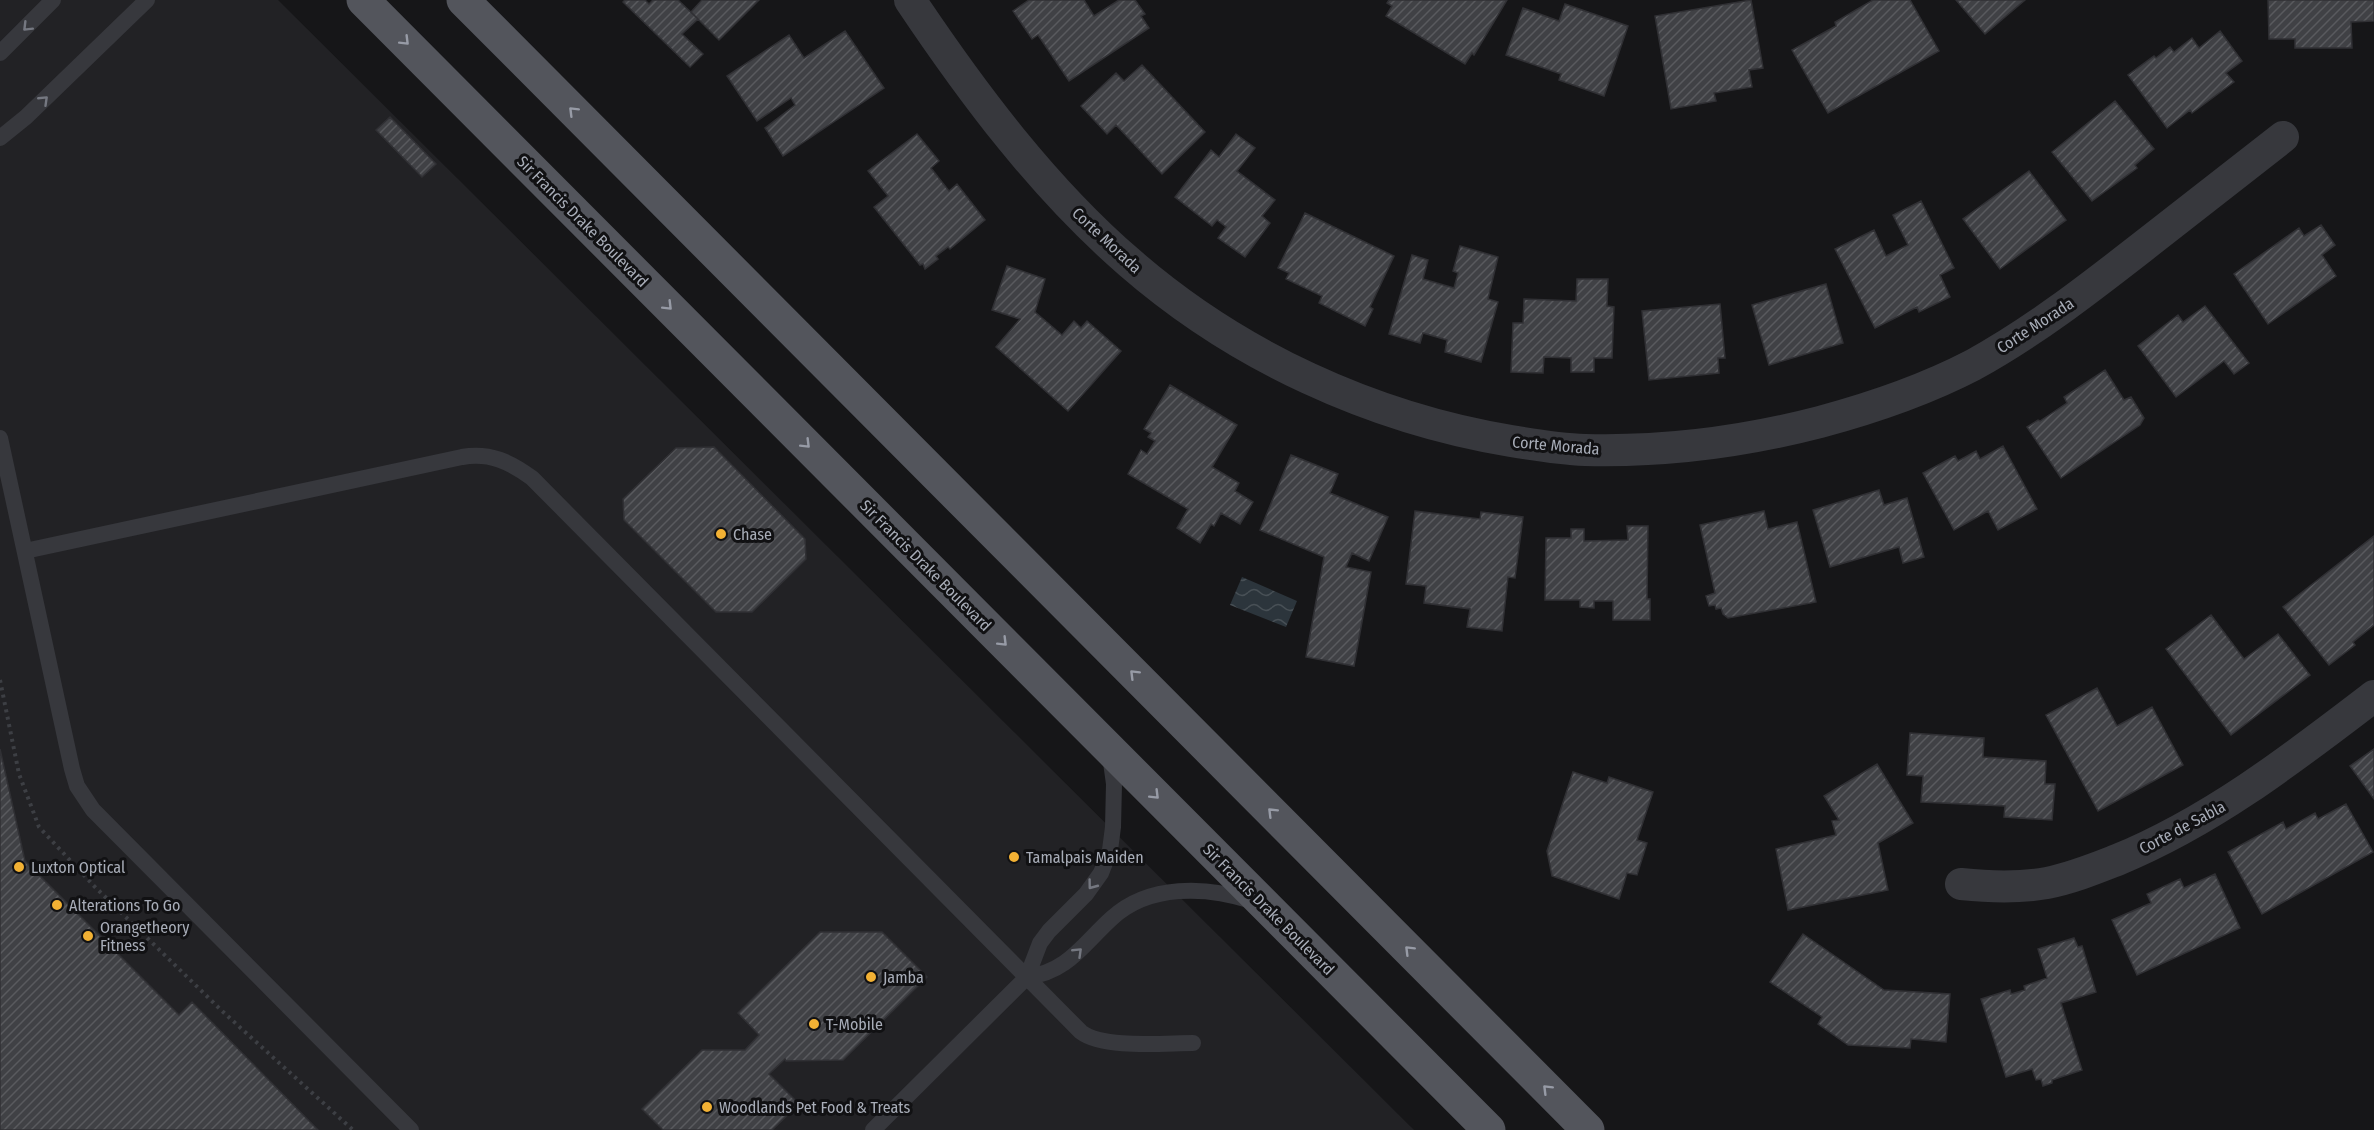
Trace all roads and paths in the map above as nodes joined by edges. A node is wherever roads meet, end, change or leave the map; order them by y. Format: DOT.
graph roads {
  1 [pos="53,0"];
  2 [pos="147,0"];
  3 [pos="363,0"];
  4 [pos="463,0"];
  5 [pos="910,0"];
  6 [pos="0,53"];
  7 [pos="2283,137"];
  8 [pos="0,138"];
  9 [pos="0,438"];
  10 [pos="25,551"];
  11 [pos="0,680"];
  12 [pos="2374,696"];
  13 [pos="1108,748"];
  14 [pos="1961,884"];
  15 [pos="1267,907"];
  16 [pos="1027,977"];
  17 [pos="1193,1043"];
  18 [pos="353,1130"];
  19 [pos="411,1130"];
  20 [pos="873,1130"];
  21 [pos="1489,1130"];
  22 [pos="1588,1130"];
  1 -- 6 [label="lane, one-way"];
  8 -- 2 [label="lane, one-way"];
  3 -- 13 [label="main road, Sir Francis Drake Boulevard, one-way"];
  22 -- 4 [label="main road, one-way"];
  5 -- 7 [label="street, Corte Morada"];
  9 -- 10 [label="lane"];
  10 -- 16 [label="lane"];
  10 -- 19 [label="lane"];
  11 -- 18 [label="path"];
  12 -- 14 [label="street, Corte de Sabla"];
  13 -- 15 [label="main road, Sir Francis Drake Boulevard, one-way"];
  13 -- 16 [label="lane, one-way"];
  16 -- 15 [label="lane, one-way"];
  15 -- 21 [label="main road, Sir Francis Drake Boulevard"];
  16 -- 17 [label="lane"];
  16 -- 20 [label="lane"];
}
